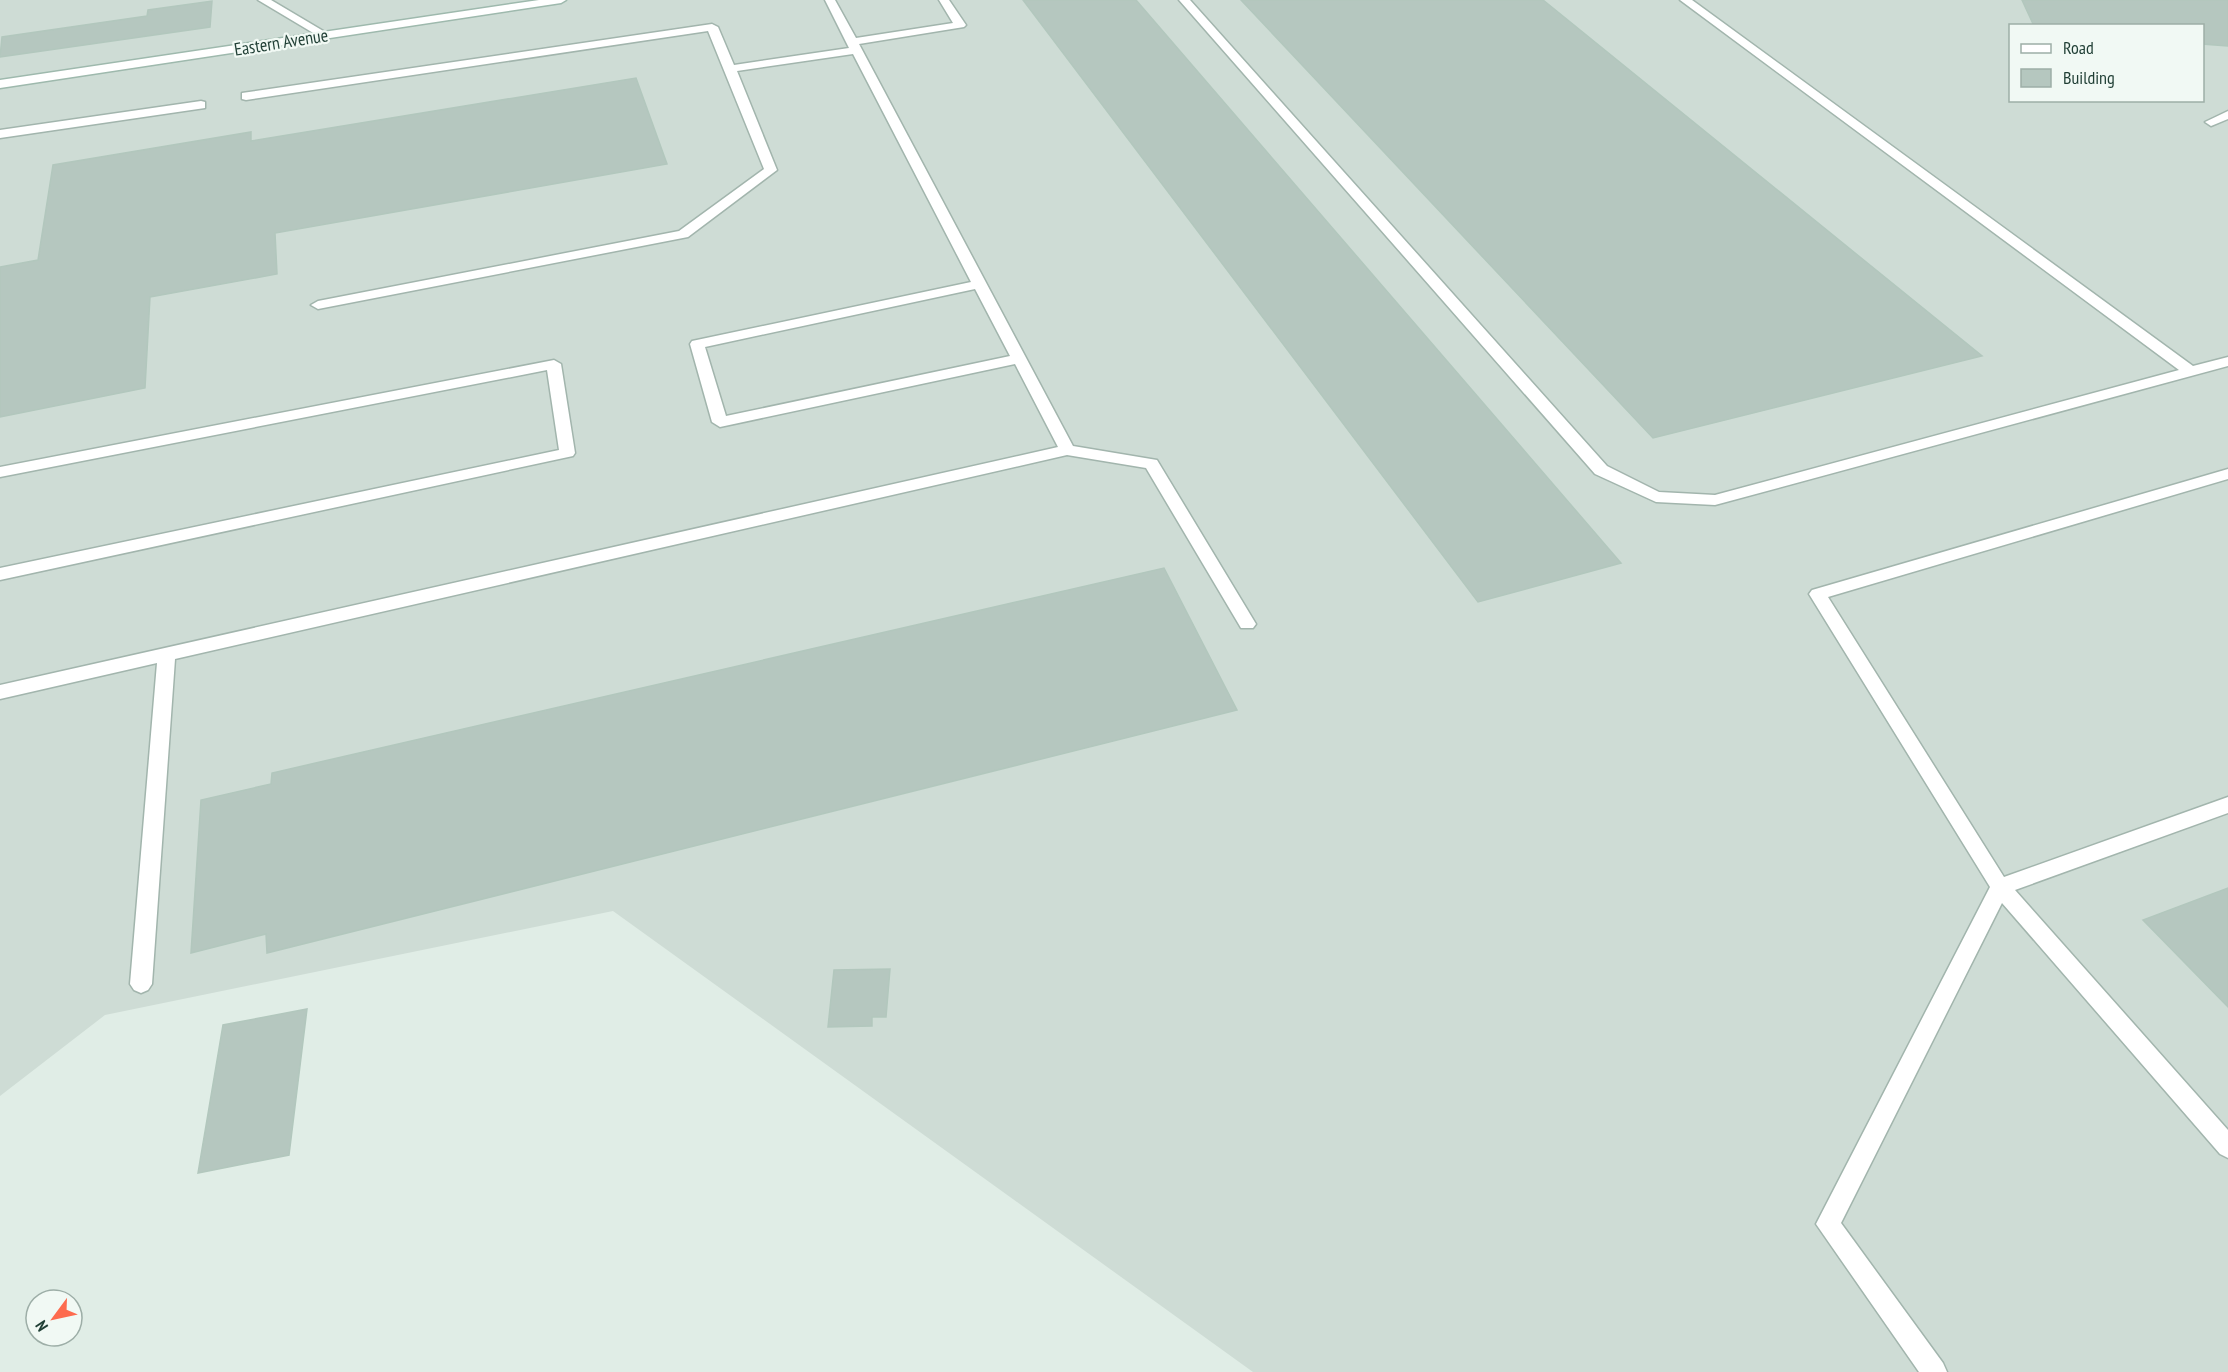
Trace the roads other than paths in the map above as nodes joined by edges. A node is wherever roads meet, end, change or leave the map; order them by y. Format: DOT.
graph roads {
  1 [pos="263,0"];
  2 [pos="561,0"];
  3 [pos="830,0"];
  4 [pos="944,0"];
  5 [pos="1184,0"];
  6 [pos="1686,0"];
  7 [pos="324,35"];
  8 [pos="854,46"];
  9 [pos="730,69"];
  10 [pos="0,84"];
  11 [pos="246,96"];
  12 [pos="201,105"];
  13 [pos="2228,115"];
  14 [pos="2211,122"];
  15 [pos="0,134"];
  16 [pos="980,284"];
  17 [pos="318,305"];
  18 [pos="1019,359"];
  19 [pos="2228,361"];
  20 [pos="2192,372"];
  21 [pos="1067,450"];
  22 [pos="0,472"];
  23 [pos="2228,474"];
  24 [pos="0,574"];
  25 [pos="1247,624"];
  26 [pos="166,655"];
  27 [pos="0,692"];
  28 [pos="2228,805"];
  29 [pos="2000,887"];
  30 [pos="141,984"];
  31 [pos="2228,1147"];
  32 [pos="1934,1372"];
  1 -- 7 [label="main road"];
  2 -- 7 [label="main road, Eastern Avenue"];
  3 -- 8 [label="main road"];
  4 -- 8 [label="main road"];
  5 -- 20 [label="main road"];
  6 -- 20 [label="main road"];
  7 -- 10 [label="main road, Eastern Avenue"];
  8 -- 9 [label="main road"];
  8 -- 16 [label="main road"];
  9 -- 11 [label="main road"];
  9 -- 17 [label="main road"];
  12 -- 15 [label="main road"];
  13 -- 14 [label="main road"];
  16 -- 18 [label="main road"];
  16 -- 18 [label="main road"];
  18 -- 21 [label="main road"];
  19 -- 20 [label="main road"];
  21 -- 25 [label="main road"];
  21 -- 26 [label="main road"];
  22 -- 24 [label="main road"];
  23 -- 29 [label="main road"];
  26 -- 27 [label="main road"];
  26 -- 30 [label="main road"];
  28 -- 29 [label="main road"];
  29 -- 31 [label="main road"];
  29 -- 32 [label="main road"];
}
